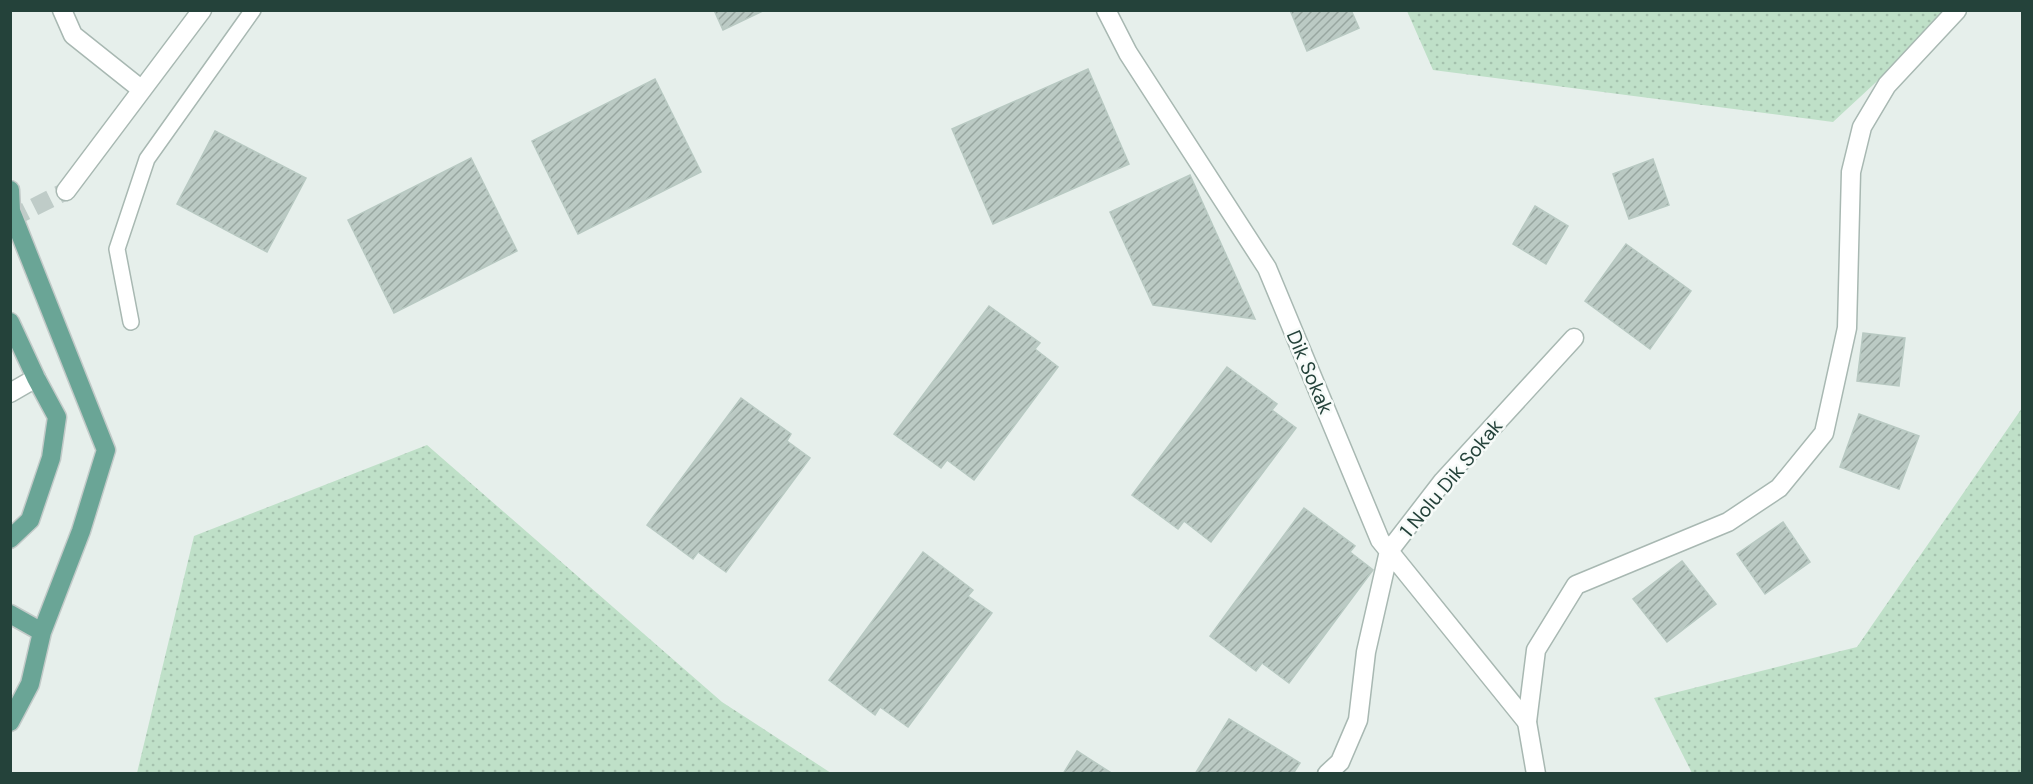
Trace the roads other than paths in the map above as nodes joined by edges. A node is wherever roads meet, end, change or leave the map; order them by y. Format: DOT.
graph roads {
  1 [pos="62,10"];
  2 [pos="202,10"];
  3 [pos="253,10"];
  4 [pos="1106,10"];
  5 [pos="1957,10"];
  6 [pos="142,90"];
  7 [pos="10,190"];
  8 [pos="66,191"];
  9 [pos="10,322"];
  10 [pos="131,322"];
  11 [pos="1574,338"];
  12 [pos="36,378"];
  13 [pos="10,393"];
  14 [pos="10,539"];
  15 [pos="1389,552"];
  16 [pos="10,614"];
  17 [pos="42,632"];
  18 [pos="10,722"];
  19 [pos="1527,722"];
  20 [pos="1326,774"];
  21 [pos="1536,774"];
  1 -- 6 [label="street"];
  2 -- 6 [label="street"];
  3 -- 10 [label="lane"];
  4 -- 15 [label="street, Dik Sokak"];
  5 -- 19 [label="street"];
  6 -- 8 [label="street"];
  7 -- 17 [label="main road"];
  9 -- 12 [label="main road"];
  11 -- 15 [label="street, 1 Nolu Dik Sokak"];
  12 -- 13 [label="street"];
  12 -- 14 [label="main road"];
  15 -- 19 [label="street, Dik Sokak"];
  15 -- 20 [label="street, 1 Nolu Dik Sokak"];
  16 -- 17 [label="main road"];
  17 -- 18 [label="main road"];
  19 -- 21 [label="street"];
}
